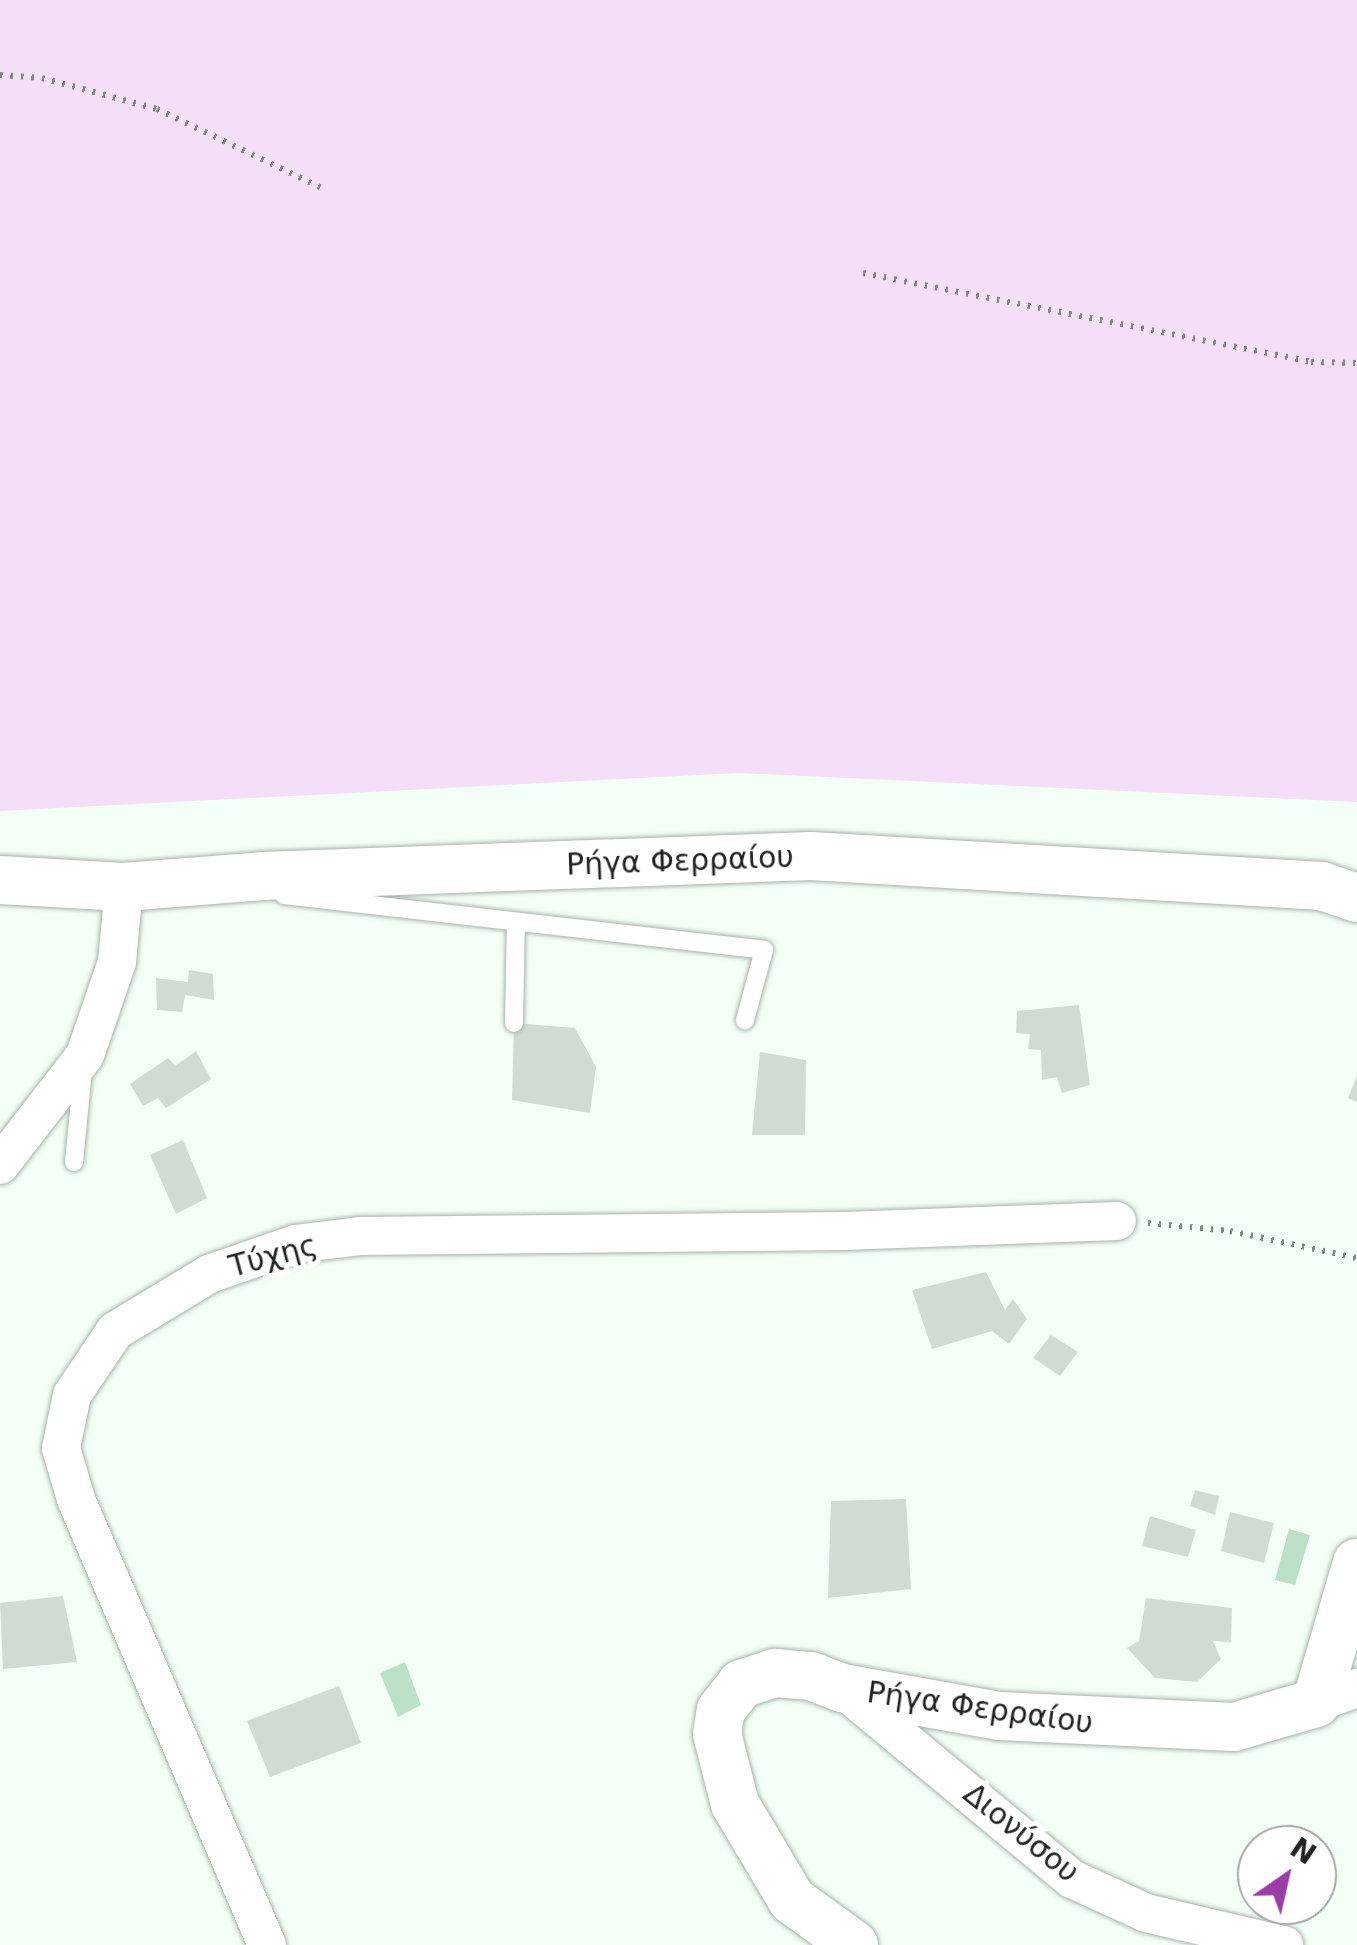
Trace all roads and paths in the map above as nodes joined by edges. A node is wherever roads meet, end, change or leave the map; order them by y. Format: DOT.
graph roads {
  1 [pos="0,75"];
  2 [pos="320,188"];
  3 [pos="863,273"];
  4 [pos="1357,363"];
  5 [pos="0,880"];
  6 [pos="144,884"];
  7 [pos="1357,898"];
  8 [pos="516,922"];
  9 [pos="745,1020"];
  10 [pos="514,1023"];
  11 [pos="85,1055"];
  12 [pos="74,1162"];
  13 [pos="0,1165"];
  14 [pos="1117,1221"];
  15 [pos="1357,1258"];
  16 [pos="1357,1564"];
  17 [pos="842,1688"];
  18 [pos="1336,1695"];
  19 [pos="792,1900"];
  20 [pos="266,1945"];
  21 [pos="810,1945"];
  22 [pos="854,1945"];
  23 [pos="1284,1945"];
  1 -- 2 [label="path"];
  3 -- 4 [label="path"];
  5 -- 6 [label="street, Ρήγα Φερραίου"];
  6 -- 7 [label="street, Ρήγα Φερραίου"];
  6 -- 8 [label="lane"];
  6 -- 11 [label="street"];
  8 -- 9 [label="lane"];
  8 -- 10 [label="lane"];
  11 -- 12 [label="lane"];
  11 -- 13 [label="street"];
  14 -- 15 [label="path"];
  14 -- 20 [label="street, Τύχης"];
  16 -- 18 [label="street, Ρήγα Φερραίου"];
  17 -- 18 [label="street, Ρήγα Φερραίου"];
  17 -- 19 [label="street, Ρήγα Φερραίου"];
  17 -- 23 [label="street, Διονύσου"];
  19 -- 21 [label="street"];
  19 -- 22 [label="street"];
}
